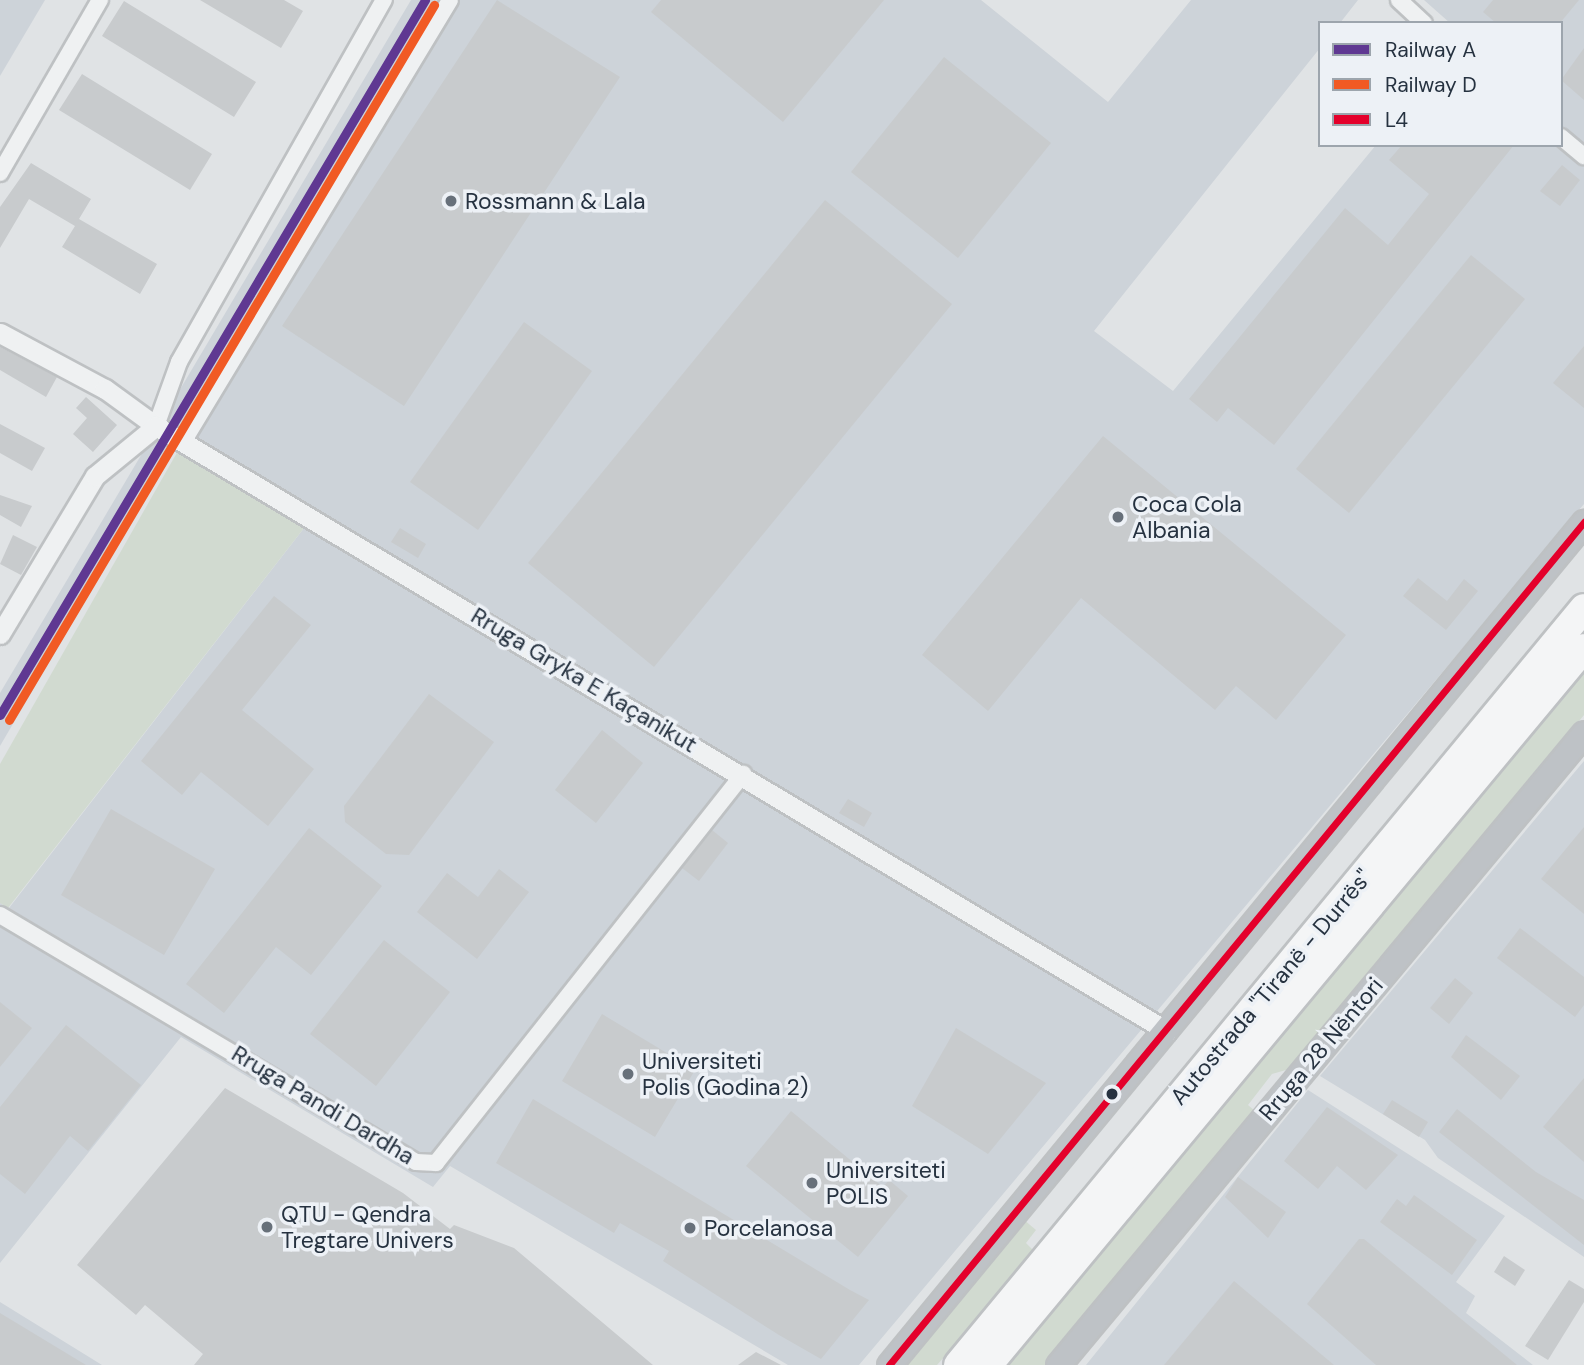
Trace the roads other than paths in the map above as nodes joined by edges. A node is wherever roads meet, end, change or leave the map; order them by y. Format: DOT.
graph roads {
  1 [pos="100,0"];
  2 [pos="384,0"];
  3 [pos="450,0"];
  4 [pos="1399,0"];
  5 [pos="1422,21"];
  6 [pos="1563,139"];
  7 [pos="1584,156"];
  8 [pos="0,173"];
  9 [pos="0,333"];
  10 [pos="156,426"];
  11 [pos="183,442"];
  12 [pos="1584,522"];
  13 [pos="1584,608"];
  14 [pos="0,634"];
  15 [pos="1584,648"];
  16 [pos="1584,733"];
  17 [pos="743,774"];
  18 [pos="0,915"];
  19 [pos="1167,1031"];
  20 [pos="967,1362"];
  21 [pos="889,1365"];
  22 [pos="1058,1365"];
  1 -- 8 [label="street"];
  2 -- 10 [label="street"];
  3 -- 11 [label="street"];
  4 -- 5 [label="street"];
  6 -- 7 [label="street"];
  9 -- 10 [label="street, Rruga Gryka E Kaçanikut"];
  10 -- 11 [label="street, Rruga Gryka E Kaçanikut"];
  10 -- 14 [label="street"];
  11 -- 17 [label="street, Rruga Gryka E Kaçanikut"];
  12 -- 19 [label="main road"];
  13 -- 20 [label="highway, Autostrada \"Tiranë - Durrës\""];
  15 -- 20 [label="highway, Autostrada \"Tiranë - Durrës\""];
  16 -- 22 [label="main road, Rruga 28 Nëntori"];
  17 -- 18 [label="street, Rruga Pandi Dardha"];
  17 -- 19 [label="street, Rruga Gryka E Kaçanikut"];
  19 -- 21 [label="main road"];
}
